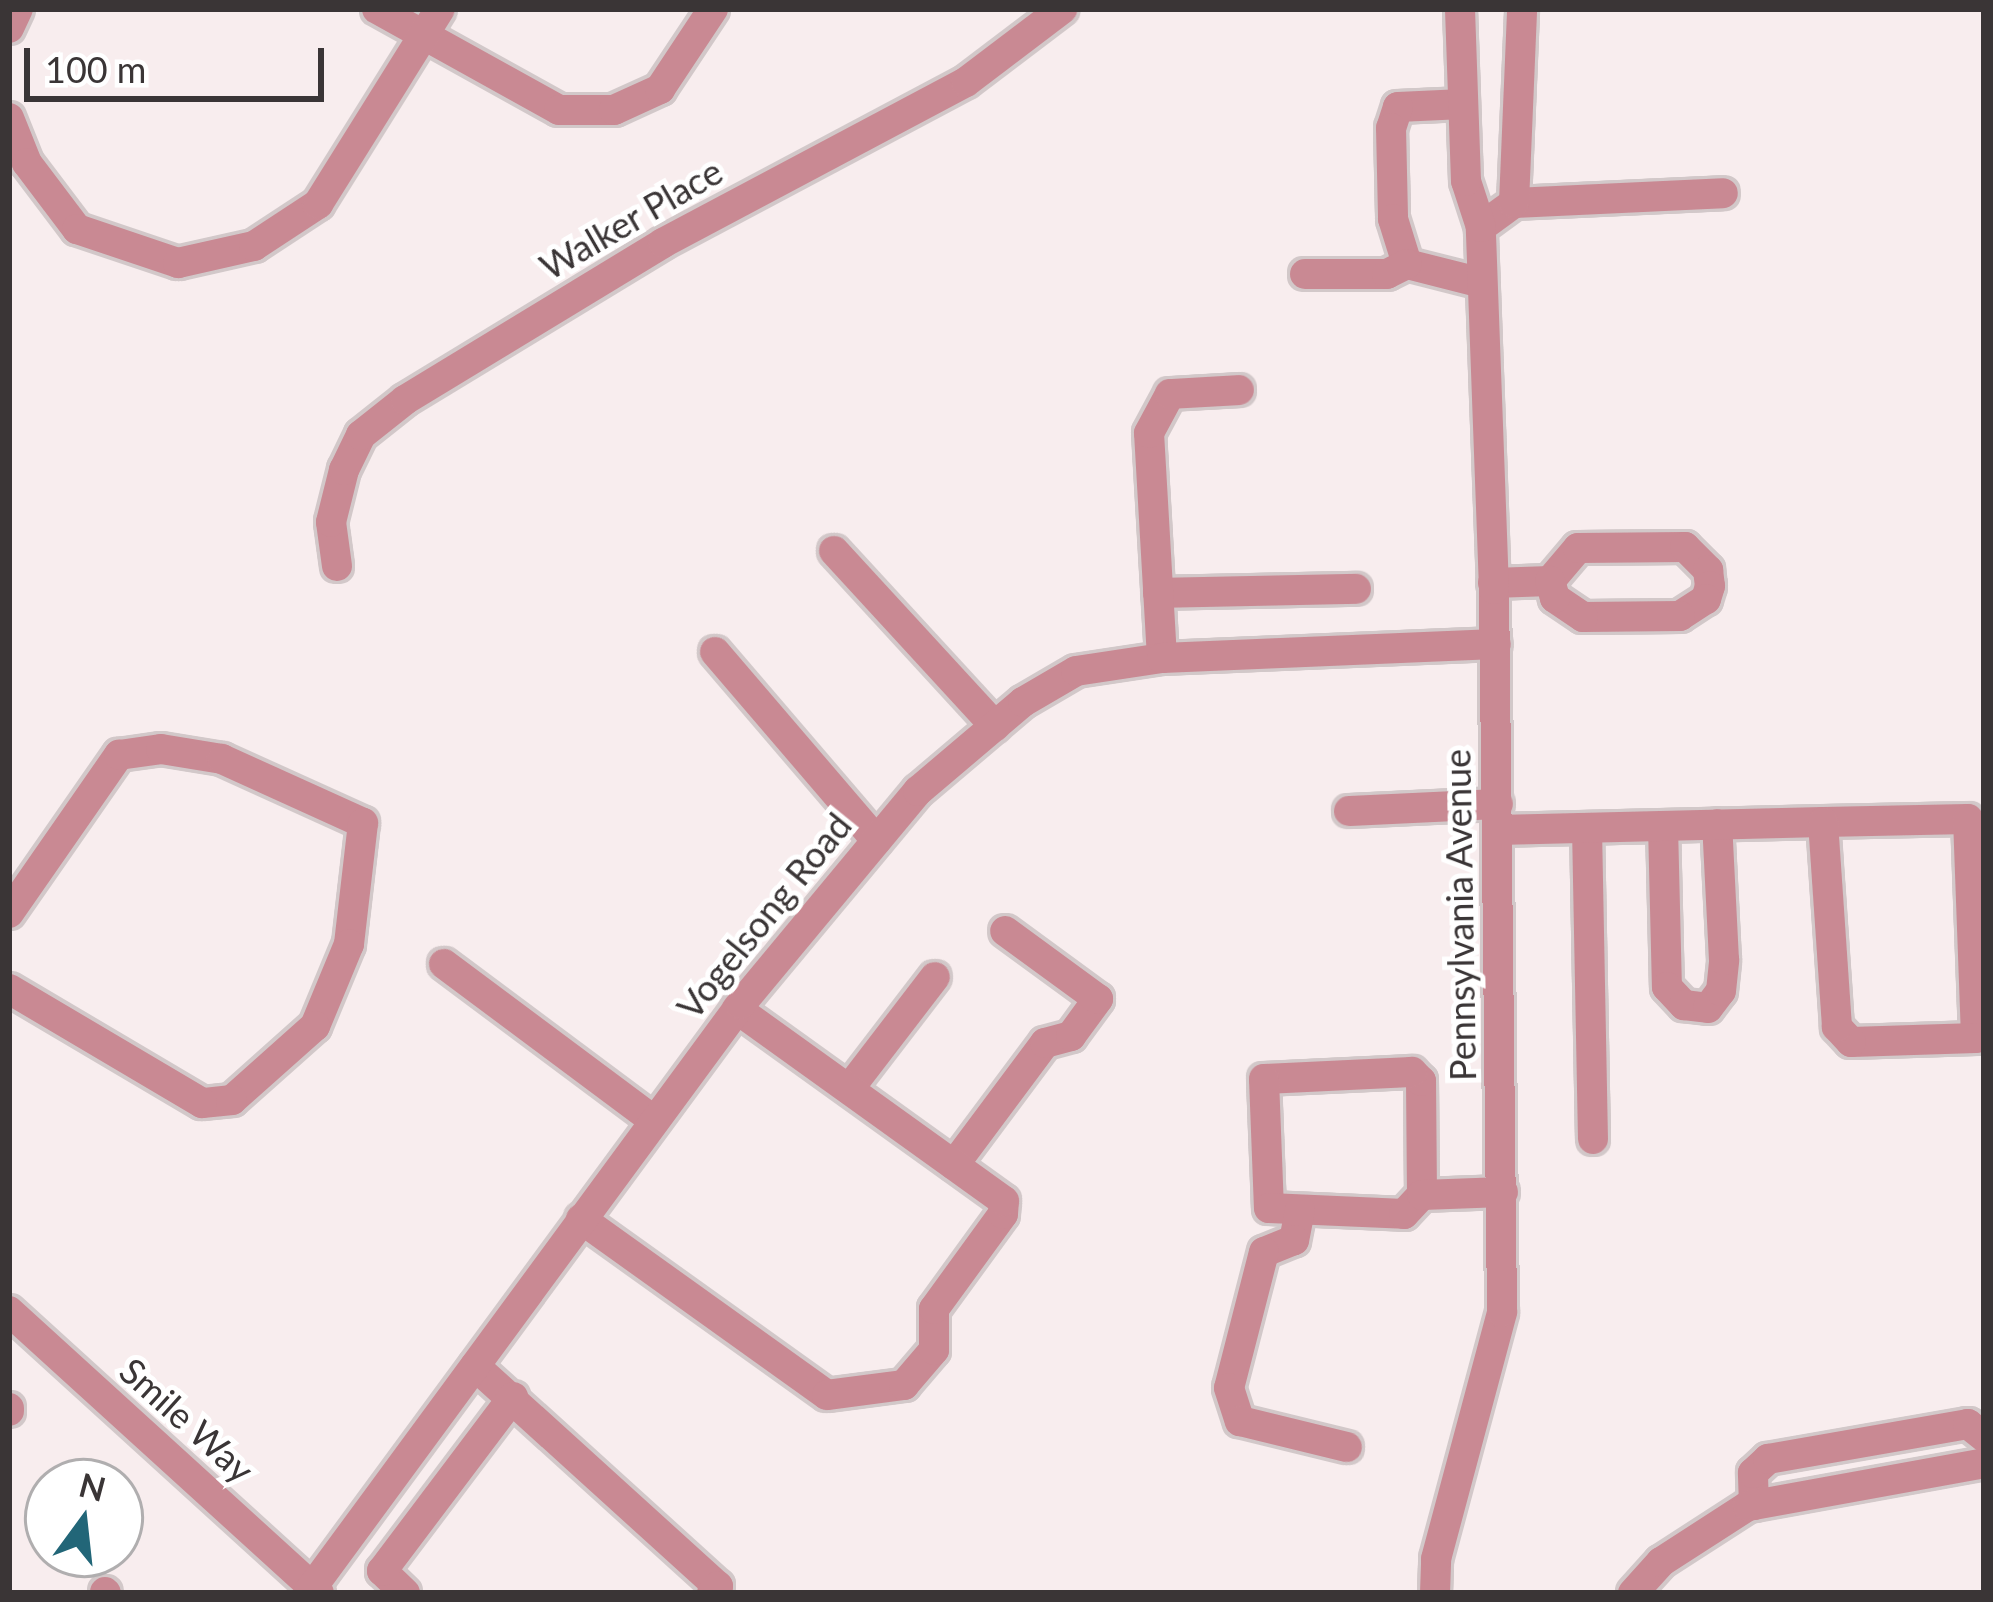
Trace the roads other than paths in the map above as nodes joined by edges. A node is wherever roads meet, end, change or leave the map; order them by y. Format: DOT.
graph roads {
  1 [pos="18,9"];
  2 [pos="376,9"];
  3 [pos="440,9"];
  4 [pos="713,9"];
  5 [pos="1062,9"];
  6 [pos="1460,9"];
  7 [pos="1522,9"];
  8 [pos="9,28"];
  9 [pos="422,40"];
  10 [pos="1462,104"];
  11 [pos="9,118"];
  12 [pos="1723,194"];
  13 [pos="1514,203"];
  14 [pos="1481,227"];
  15 [pos="1407,264"];
  16 [pos="1305,274"];
  17 [pos="1482,283"];
  18 [pos="1239,390"];
  19 [pos="833,551"];
  20 [pos="338,566"];
  21 [pos="1550,581"];
  22 [pos="1493,583"];
  23 [pos="1355,589"];
  24 [pos="1158,593"];
  25 [pos="1496,644"];
  26 [pos="716,652"];
  27 [pos="1162,658"];
  28 [pos="995,726"];
  29 [pos="1348,811"];
  30 [pos="1498,817"];
  31 [pos="1823,822"];
  32 [pos="1718,824"];
  33 [pos="1663,826"];
  34 [pos="1587,827"];
  35 [pos="876,840"];
  36 [pos="9,913"];
  37 [pos="1005,931"];
  38 [pos="444,964"];
  39 [pos="935,977"];
  40 [pos="9,989"];
  41 [pos="737,1009"];
  42 [pos="849,1089"];
  43 [pos="653,1120"];
  44 [pos="1593,1139"];
  45 [pos="954,1165"];
  46 [pos="1502,1192"];
  47 [pos="1422,1195"];
  48 [pos="1300,1210"];
  49 [pos="580,1219"];
  50 [pos="11,1318"];
  51 [pos="476,1366"];
  52 [pos="514,1397"];
  53 [pos="1984,1436"];
  54 [pos="1347,1447"];
  55 [pos="1984,1463"];
  56 [pos="1754,1505"];
  57 [pos="313,1591"];
  58 [pos="719,1591"];
  59 [pos="405,1593"];
  60 [pos="1435,1593"];
  61 [pos="1633,1593"];
  1 -- 8 [label="street"];
  2 -- 9 [label="street"];
  3 -- 9 [label="street"];
  4 -- 9 [label="street"];
  5 -- 20 [label="street, Walker Place"];
  6 -- 10 [label="street, Pennsylvania Avenue"];
  7 -- 13 [label="street"];
  9 -- 11 [label="street"];
  10 -- 14 [label="street, Pennsylvania Avenue"];
  10 -- 15 [label="street"];
  12 -- 13 [label="street"];
  13 -- 14 [label="street"];
  14 -- 17 [label="street, Pennsylvania Avenue"];
  15 -- 16 [label="street"];
  15 -- 17 [label="street"];
  17 -- 22 [label="street, Pennsylvania Avenue"];
  18 -- 24 [label="street"];
  19 -- 28 [label="street"];
  21 -- 21 [label="street"];
  21 -- 22 [label="street"];
  22 -- 25 [label="street, Pennsylvania Avenue"];
  23 -- 24 [label="street"];
  24 -- 27 [label="street"];
  25 -- 27 [label="street, Vogelsong Road"];
  25 -- 30 [label="street, Pennsylvania Avenue"];
  26 -- 35 [label="street"];
  27 -- 28 [label="street, Vogelsong Road"];
  28 -- 35 [label="street, Vogelsong Road"];
  29 -- 30 [label="street"];
  30 -- 34 [label="street"];
  30 -- 46 [label="street, Pennsylvania Avenue"];
  31 -- 31 [label="street"];
  31 -- 32 [label="street"];
  32 -- 33 [label="street"];
  32 -- 33 [label="street"];
  33 -- 34 [label="street"];
  34 -- 44 [label="street"];
  35 -- 41 [label="street, Vogelsong Road"];
  36 -- 40 [label="street"];
  37 -- 45 [label="street"];
  38 -- 43 [label="street"];
  39 -- 42 [label="street"];
  41 -- 42 [label="street"];
  41 -- 43 [label="street, Vogelsong Road"];
  42 -- 45 [label="street"];
  43 -- 49 [label="street, Vogelsong Road"];
  45 -- 49 [label="street"];
  46 -- 47 [label="street"];
  46 -- 60 [label="street, Pennsylvania Avenue"];
  47 -- 48 [label="street"];
  47 -- 48 [label="street"];
  48 -- 54 [label="street"];
  49 -- 51 [label="street, Vogelsong Road"];
  50 -- 57 [label="street, Smile Way"];
  51 -- 52 [label="street"];
  51 -- 57 [label="street, Vogelsong Road"];
  52 -- 58 [label="street"];
  52 -- 59 [label="street"];
  53 -- 56 [label="street"];
  55 -- 56 [label="street"];
  56 -- 61 [label="street"];
}
